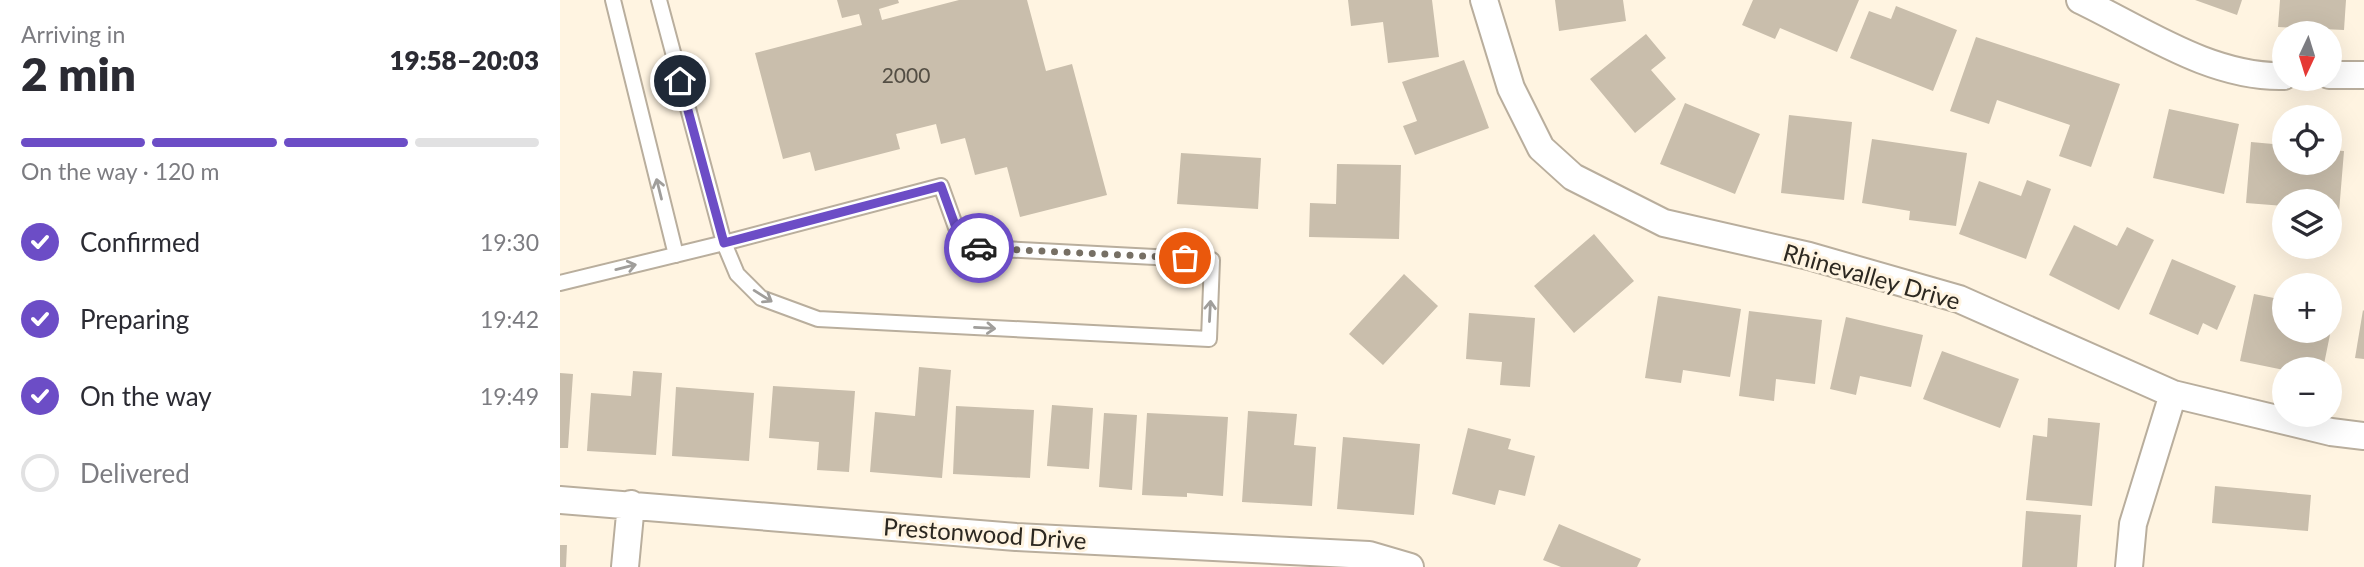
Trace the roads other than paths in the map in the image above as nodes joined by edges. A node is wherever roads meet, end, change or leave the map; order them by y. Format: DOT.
graph roads {
  1 [pos="613,0"];
  2 [pos="659,0"];
  3 [pos="1485,0"];
  4 [pos="2080,0"];
  5 [pos="2342,75"];
  6 [pos="2364,75"];
  7 [pos="2272,77"];
  8 [pos="724,243"];
  9 [pos="676,255"];
  10 [pos="560,283"];
  11 [pos="2173,394"];
  12 [pos="2364,436"];
  13 [pos="560,500"];
  14 [pos="631,504"];
  15 [pos="625,567"];
  16 [pos="1410,567"];
  17 [pos="2129,567"];
  9 -- 1 [label="lane, one-way"];
  2 -- 8 [label="lane"];
  3 -- 11 [label="street, Rhinevalley Drive"];
  4 -- 7 [label="street"];
  5 -- 6 [label="street"];
  8 -- 8 [label="lane, one-way"];
  8 -- 9 [label="lane"];
  10 -- 9 [label="lane, one-way"];
  11 -- 12 [label="street, Rhinevalley Drive"];
  11 -- 17 [label="street"];
  13 -- 14 [label="street, Prestonwood Drive"];
  14 -- 15 [label="street"];
  14 -- 16 [label="street, Prestonwood Drive"];
}
